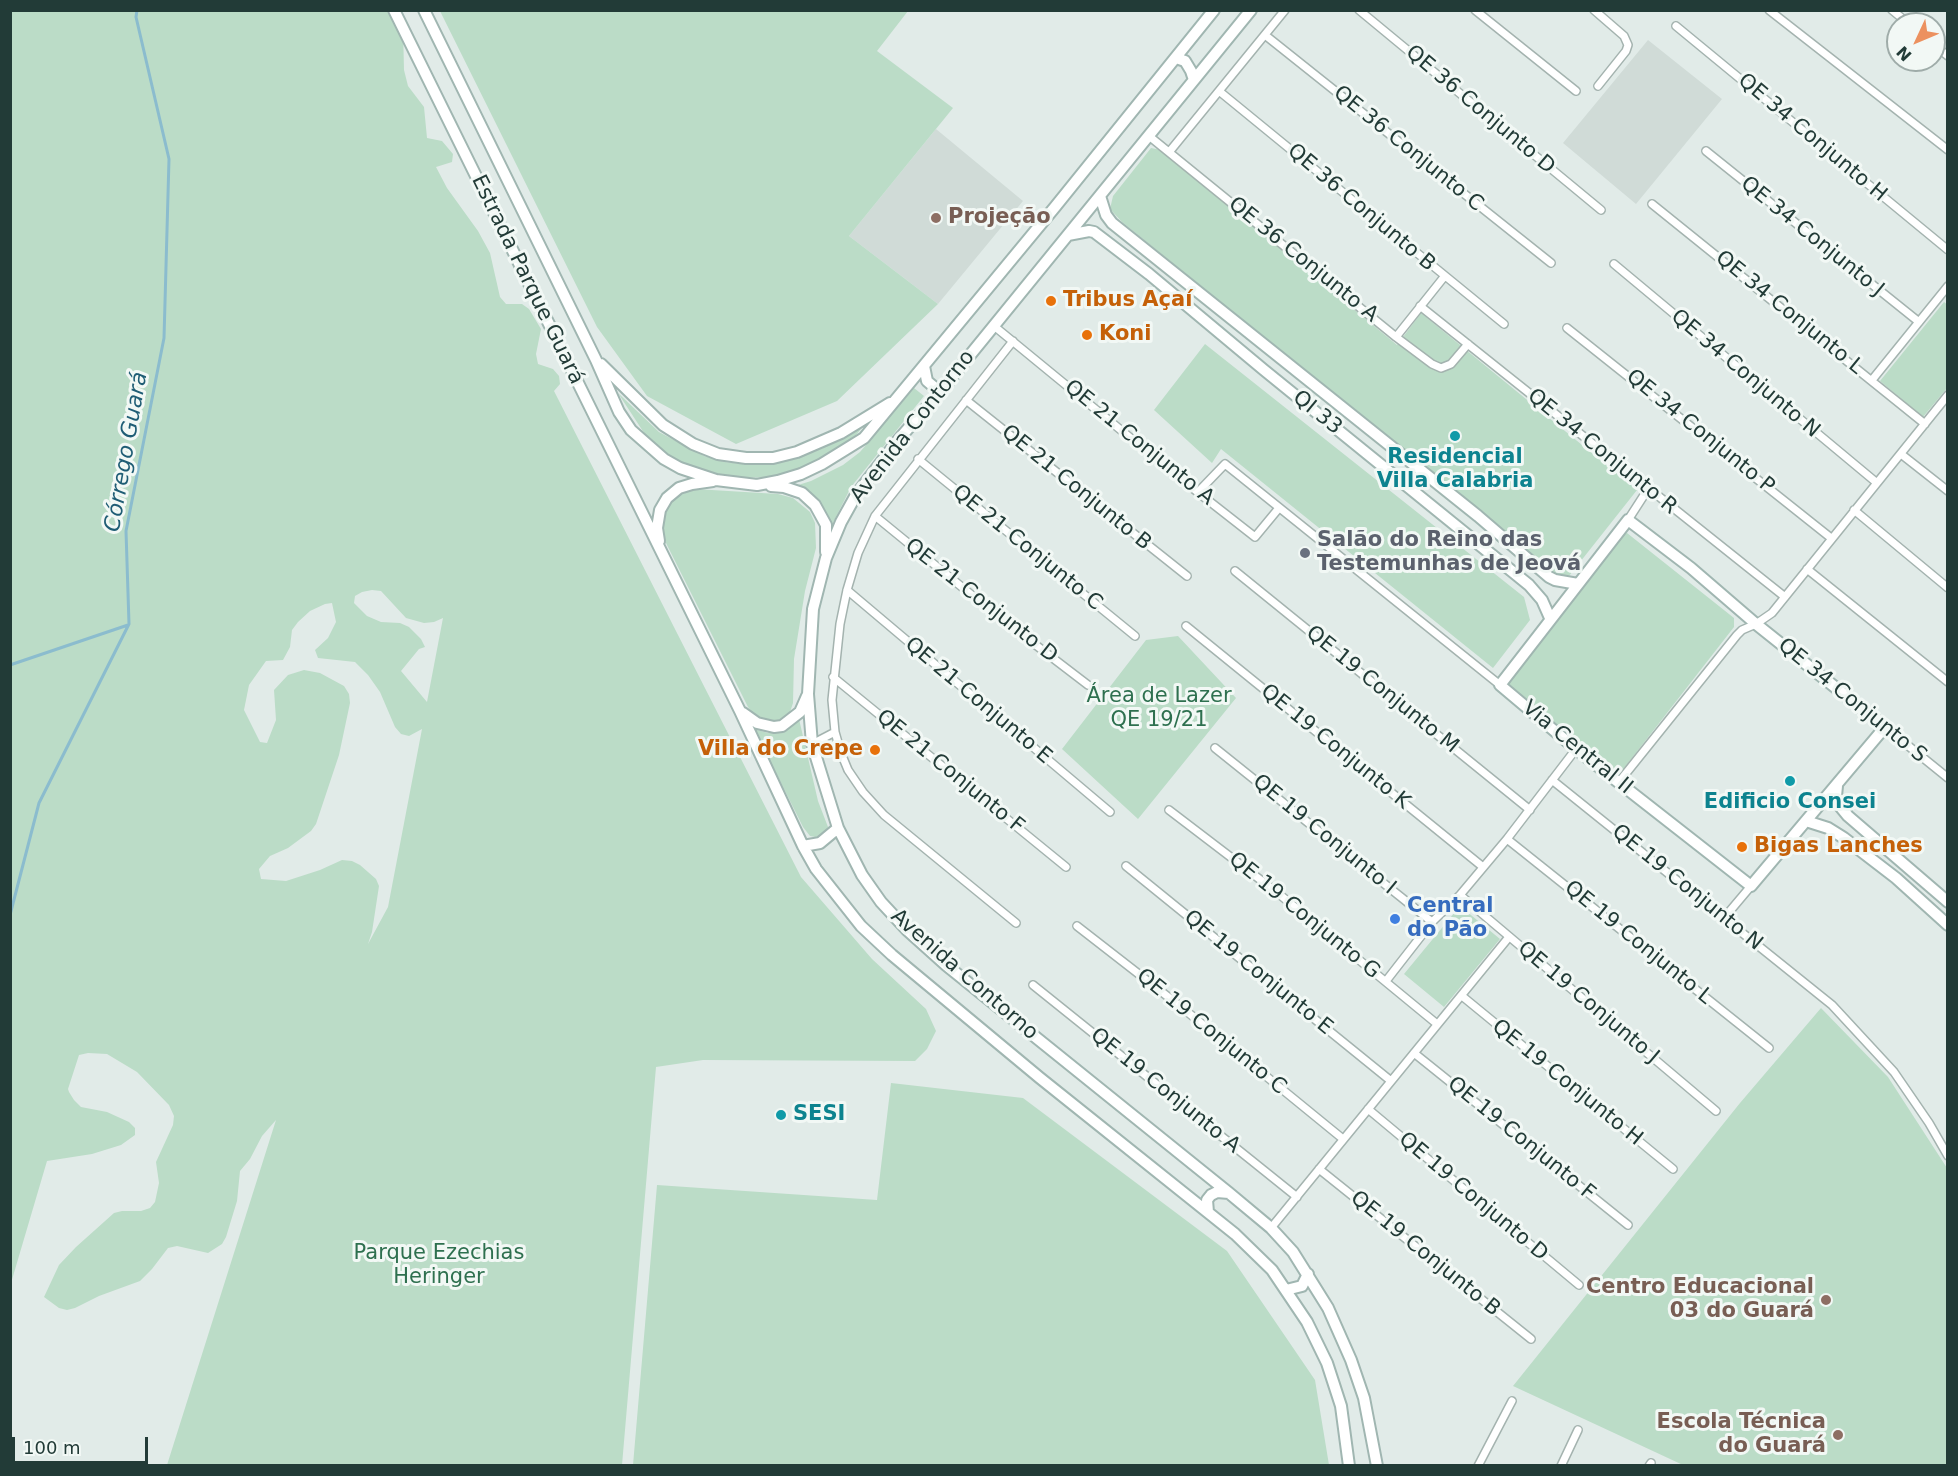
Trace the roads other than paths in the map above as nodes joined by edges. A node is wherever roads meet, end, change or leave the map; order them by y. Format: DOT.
graph roads {
  1 [pos="394,10"];
  2 [pos="424,10"];
  3 [pos="1214,10"];
  4 [pos="1251,10"];
  5 [pos="1285,10"];
  6 [pos="1359,10"];
  7 [pos="1475,10"];
  8 [pos="1594,10"];
  9 [pos="1769,10"];
  10 [pos="1676,26"];
  11 [pos="1265,35"];
  12 [pos="1176,58"];
  13 [pos="1194,80"];
  14 [pos="1598,86"];
  15 [pos="1219,91"];
  16 [pos="1575,91"];
  17 [pos="1149,136"];
  18 [pos="1947,150"];
  19 [pos="1170,151"];
  20 [pos="1706,151"];
  21 [pos="1100,196"];
  22 [pos="1653,204"];
  23 [pos="1601,210"];
  24 [pos="1068,235"];
  25 [pos="1947,250"];
  26 [pos="1160,261"];
  27 [pos="1551,263"];
  28 [pos="1614,264"];
  29 [pos="1149,274"];
  30 [pos="1444,277"];
  31 [pos="1946,292"];
  32 [pos="1420,306"];
  33 [pos="1919,322"];
  34 [pos="1504,324"];
  35 [pos="994,326"];
  36 [pos="1567,328"];
  37 [pos="1396,337"];
  38 [pos="1013,341"];
  39 [pos="1468,344"];
  40 [pos="596,360"];
  41 [pos="924,366"];
  42 [pos="1872,380"];
  43 [pos="940,392"];
  44 [pos="1947,395"];
  45 [pos="898,398"];
  46 [pos="966,400"];
  47 [pos="1925,424"];
  48 [pos="1901,454"];
  49 [pos="918,459"];
  50 [pos="716,480"];
  51 [pos="1877,483"];
  52 [pos="757,485"];
  53 [pos="1648,489"];
  54 [pos="1947,491"];
  55 [pos="1198,492"];
  56 [pos="1279,508"];
  57 [pos="1854,510"];
  58 [pos="875,516"];
  59 [pos="1478,516"];
  60 [pos="1628,520"];
  61 [pos="1464,532"];
  62 [pos="1831,538"];
  63 [pos="660,549"];
  64 [pos="826,558"];
  65 [pos="1807,569"];
  66 [pos="1235,571"];
  67 [pos="1186,576"];
  68 [pos="1578,584"];
  69 [pos="1947,588"];
  70 [pos="847,590"];
  71 [pos="1785,597"];
  72 [pos="1550,618"];
  73 [pos="1756,624"];
  74 [pos="1186,626"];
  75 [pos="1135,636"];
  76 [pos="833,677"];
  77 [pos="1947,682"];
  78 [pos="1088,685"];
  79 [pos="1500,685"];
  80 [pos="808,694"];
  81 [pos="740,711"];
  82 [pos="1885,726"];
  83 [pos="835,732"];
  84 [pos="812,744"];
  85 [pos="1215,748"];
  86 [pos="1576,749"];
  87 [pos="1947,778"];
  88 [pos="1552,780"];
  89 [pos="1618,782"];
  90 [pos="1837,786"];
  91 [pos="1169,810"];
  92 [pos="1530,810"];
  93 [pos="1110,812"];
  94 [pos="1806,821"];
  95 [pos="838,828"];
  96 [pos="1507,838"];
  97 [pos="803,846"];
  98 [pos="1126,866"];
  99 [pos="1066,867"];
  100 [pos="1483,867"];
  101 [pos="1751,886"];
  102 [pos="1460,895"];
  103 [pos="1947,902"];
  104 [pos="1724,918"];
  105 [pos="1432,922"];
  106 [pos="1016,923"];
  107 [pos="1947,925"];
  108 [pos="1077,926"];
  109 [pos="1509,937"];
  110 [pos="1386,981"];
  111 [pos="1033,985"];
  112 [pos="1462,996"];
  113 [pos="1437,1024"];
  114 [pos="1769,1048"];
  115 [pos="1414,1053"];
  116 [pos="1391,1081"];
  117 [pos="1368,1109"];
  118 [pos="1716,1111"];
  119 [pos="1343,1139"];
  120 [pos="1947,1156"];
  121 [pos="1319,1169"];
  122 [pos="1673,1169"];
  123 [pos="1229,1193"];
  124 [pos="1297,1197"];
  125 [pos="1208,1212"];
  126 [pos="1628,1225"];
  127 [pos="1271,1228"];
  128 [pos="1308,1274"];
  129 [pos="1579,1285"];
  130 [pos="1286,1290"];
  131 [pos="1531,1339"];
  132 [pos="1512,1401"];
  133 [pos="1578,1430"];
  134 [pos="1349,1466"];
  135 [pos="1377,1466"];
  136 [pos="1478,1466"];
  137 [pos="1561,1466"];
  1 -- 63 [label="main road, Estrada Parque Guará"];
  2 -- 40 [label="main road, Estrada Parque Guará"];
  3 -- 12 [label="main road, Avenida Contorno"];
  4 -- 13 [label="main road, Avenida Contorno"];
  5 -- 11 [label="street"];
  6 -- 23 [label="street, QE 36 Conjunto D"];
  7 -- 16 [label="street"];
  8 -- 14 [label="street"];
  9 -- 18 [label="street"];
  10 -- 25 [label="street, QE 34 Conjunto H"];
  11 -- 15 [label="street"];
  11 -- 27 [label="street, QE 36 Conjunto C"];
  12 -- 13 [label="main road"];
  12 -- 41 [label="main road, Avenida Contorno"];
  13 -- 17 [label="main road, Avenida Contorno"];
  15 -- 19 [label="street"];
  15 -- 30 [label="street, QE 36 Conjunto B"];
  17 -- 19 [label="street, QE 36 Conjunto A"];
  17 -- 21 [label="main road, Avenida Contorno"];
  19 -- 37 [label="street, QE 36 Conjunto A"];
  20 -- 33 [label="street, QE 34 Conjunto J"];
  21 -- 24 [label="main road, Avenida Contorno"];
  21 -- 26 [label="main road, QI 33"];
  22 -- 42 [label="street, QE 34 Conjunto L"];
  24 -- 29 [label="main road, QI 33"];
  24 -- 35 [label="main road, Avenida Contorno"];
  26 -- 29 [label="main road"];
  26 -- 59 [label="main road, QI 33"];
  28 -- 51 [label="street, QE 34 Conjunto N"];
  29 -- 61 [label="main road, QI 33"];
  30 -- 32 [label="street, QE 36 Conjunto A"];
  30 -- 34 [label="street, QE 36 Conjunto B"];
  31 -- 33 [label="street"];
  32 -- 37 [label="street, QE 36 Conjunto A"];
  32 -- 39 [label="street, QE 34 Conjunto R"];
  33 -- 42 [label="street"];
  35 -- 38 [label="street, QE 21 Conjunto A"];
  35 -- 43 [label="main road, Avenida Contorno"];
  36 -- 62 [label="street, QE 34 Conjunto P"];
  37 -- 39 [label="street"];
  38 -- 46 [label="street"];
  38 -- 55 [label="street, QE 21 Conjunto A"];
  39 -- 53 [label="street, QE 34 Conjunto R"];
  40 -- 45 [label="main road"];
  40 -- 50 [label="main road, Estrada Parque Guará"];
  41 -- 43 [label="main road"];
  41 -- 45 [label="main road, Avenida Contorno"];
  42 -- 47 [label="street, QE 34 Conjunto L"];
  43 -- 64 [label="main road, Avenida Contorno"];
  44 -- 47 [label="street"];
  45 -- 52 [label="main road, Avenida Contorno"];
  46 -- 49 [label="street"];
  46 -- 67 [label="street, QE 21 Conjunto B"];
  47 -- 48 [label="street"];
  48 -- 51 [label="street"];
  48 -- 54 [label="street"];
  49 -- 58 [label="street"];
  49 -- 75 [label="street, QE 21 Conjunto C"];
  50 -- 52 [label="main road, Avenida Contorno"];
  50 -- 63 [label="main road"];
  51 -- 57 [label="street"];
  52 -- 64 [label="main road"];
  53 -- 60 [label="street"];
  53 -- 71 [label="street, QE 34 Conjunto R"];
  55 -- 56 [label="street"];
  55 -- 56 [label="street, QE 21 Conjunto A"];
  56 -- 79 [label="street"];
  57 -- 62 [label="street"];
  57 -- 69 [label="street"];
  58 -- 70 [label="street"];
  58 -- 78 [label="street, QE 21 Conjunto D"];
  59 -- 61 [label="main road"];
  59 -- 68 [label="main road, QI 33"];
  60 -- 68 [label="main road"];
  60 -- 73 [label="main road"];
  61 -- 72 [label="main road, QI 33"];
  62 -- 65 [label="street"];
  63 -- 81 [label="main road, Avenida Contorno"];
  64 -- 80 [label="main road, Avenida Contorno"];
  65 -- 71 [label="street"];
  65 -- 77 [label="street"];
  66 -- 92 [label="street, QE 19 Conjunto M"];
  68 -- 72 [label="main road"];
  70 -- 76 [label="street"];
  70 -- 93 [label="street, QE 21 Conjunto E"];
  71 -- 73 [label="street"];
  72 -- 79 [label="main road"];
  73 -- 82 [label="main road, QE 34 Conjunto S"];
  73 -- 89 [label="street"];
  74 -- 100 [label="street, QE 19 Conjunto K"];
  76 -- 83 [label="street"];
  76 -- 99 [label="street, QE 21 Conjunto F"];
  79 -- 86 [label="main road, Via Central II"];
  80 -- 81 [label="main road"];
  80 -- 84 [label="main road, Avenida Contorno"];
  81 -- 97 [label="main road, Avenida Contorno"];
  82 -- 87 [label="street, QE 34 Conjunto S"];
  82 -- 90 [label="main road"];
  83 -- 84 [label="street"];
  83 -- 106 [label="street"];
  84 -- 95 [label="main road, Avenida Contorno"];
  85 -- 105 [label="street, QE 19 Conjunto I"];
  86 -- 88 [label="street"];
  86 -- 89 [label="main road, Via Central II"];
  88 -- 92 [label="street"];
  88 -- 104 [label="street, QE 19 Conjunto N"];
  89 -- 101 [label="main road, Via Central II"];
  90 -- 94 [label="main road"];
  90 -- 103 [label="main road"];
  91 -- 110 [label="street, QE 19 Conjunto G"];
  92 -- 96 [label="street"];
  94 -- 101 [label="main road"];
  94 -- 107 [label="main road"];
  95 -- 97 [label="main road"];
  95 -- 123 [label="main road, Avenida Contorno"];
  96 -- 100 [label="street"];
  96 -- 114 [label="street, QE 19 Conjunto L"];
  97 -- 125 [label="main road, Avenida Contorno"];
  98 -- 116 [label="street, QE 19 Conjunto E"];
  100 -- 102 [label="street"];
  101 -- 104 [label="street"];
  102 -- 105 [label="street"];
  102 -- 109 [label="street, QE 19 Conjunto J"];
  104 -- 120 [label="street, QE 19 Conjunto N"];
  105 -- 110 [label="street"];
  108 -- 119 [label="street, QE 19 Conjunto C"];
  109 -- 112 [label="street"];
  109 -- 118 [label="street, QE 19 Conjunto J"];
  110 -- 113 [label="street, QE 19 Conjunto G"];
  111 -- 124 [label="street, QE 19 Conjunto A"];
  112 -- 113 [label="street"];
  112 -- 122 [label="street, QE 19 Conjunto H"];
  113 -- 115 [label="street"];
  115 -- 116 [label="street"];
  115 -- 126 [label="street, QE 19 Conjunto F"];
  116 -- 117 [label="street"];
  117 -- 119 [label="street"];
  117 -- 129 [label="street, QE 19 Conjunto D"];
  119 -- 121 [label="street"];
  121 -- 124 [label="street"];
  121 -- 131 [label="street, QE 19 Conjunto B"];
  123 -- 125 [label="main road"];
  123 -- 127 [label="main road, Avenida Contorno"];
  124 -- 127 [label="street"];
  125 -- 130 [label="main road, Avenida Contorno"];
  127 -- 128 [label="main road, Avenida Contorno"];
  128 -- 130 [label="main road"];
  128 -- 135 [label="main road, Avenida Contorno"];
  130 -- 134 [label="main road, Avenida Contorno"];
  132 -- 136 [label="street"];
  133 -- 137 [label="street"];
}
